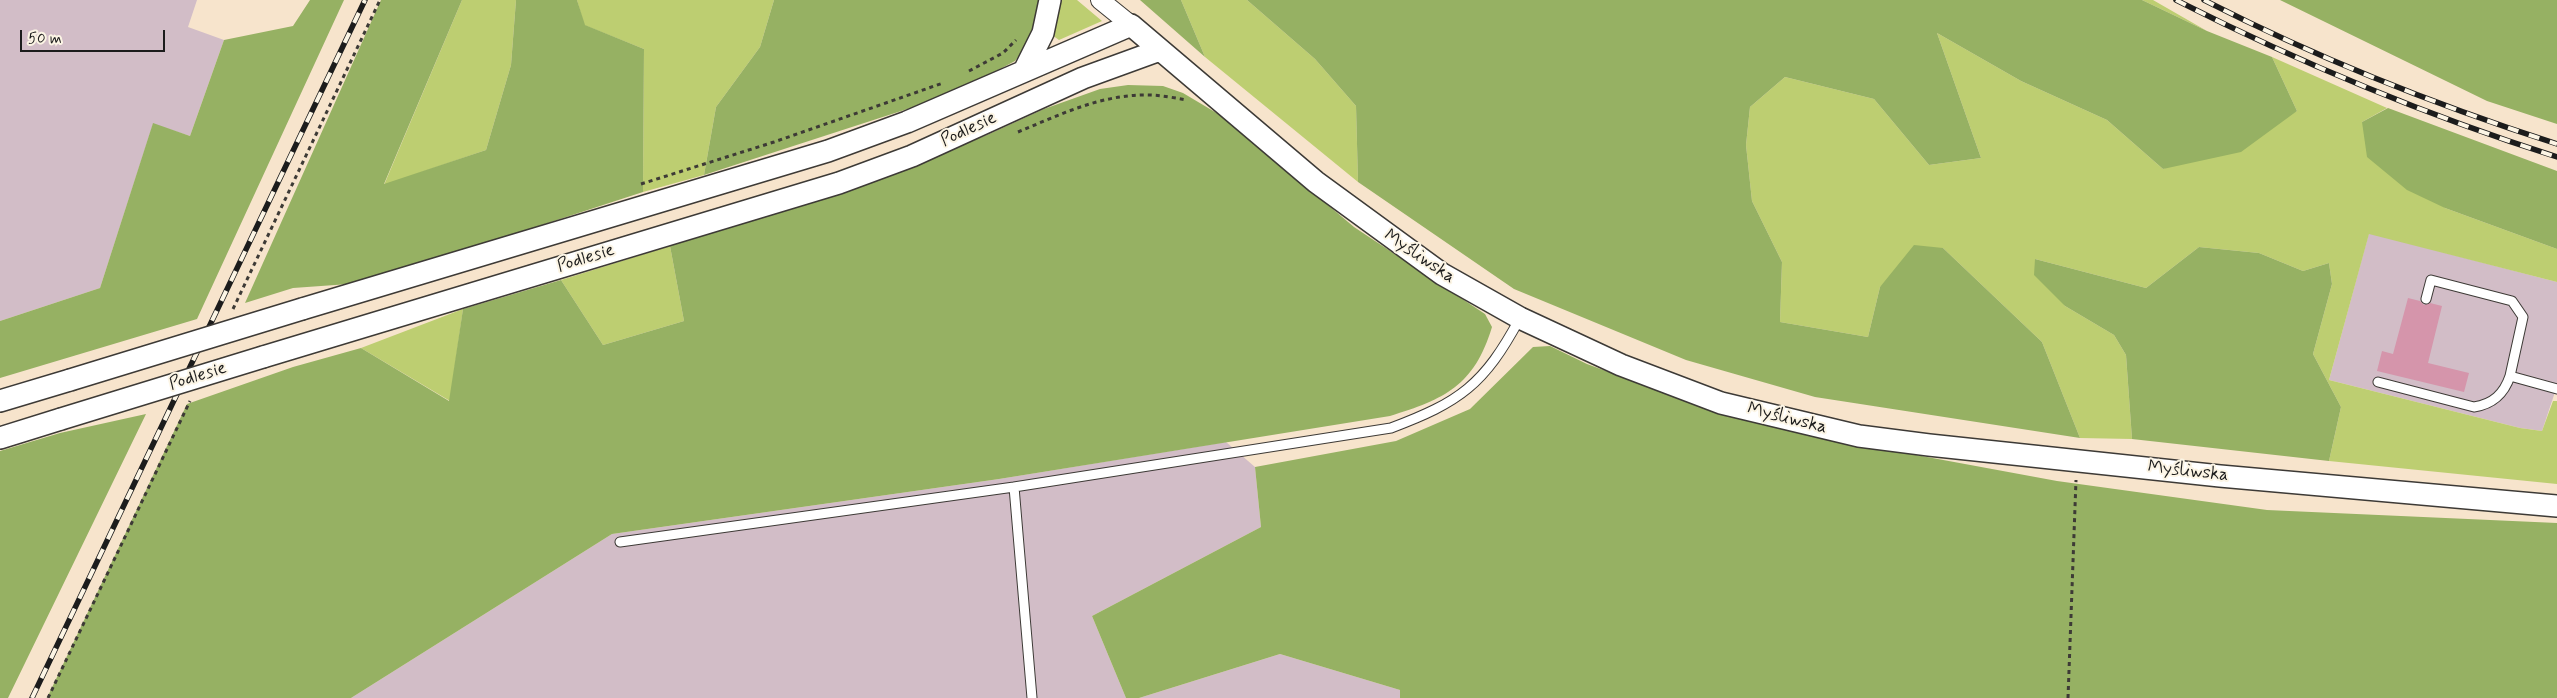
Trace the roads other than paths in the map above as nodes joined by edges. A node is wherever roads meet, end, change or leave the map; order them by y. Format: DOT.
graph roads {
  1 [pos="1050,0"];
  2 [pos="1100,0"];
  3 [pos="1131,25"];
  4 [pos="1160,50"];
  5 [pos="1069,51"];
  6 [pos="1024,71"];
  7 [pos="1084,78"];
  8 [pos="2426,299"];
  9 [pos="1520,318"];
  10 [pos="2510,376"];
  11 [pos="2378,382"];
  12 [pos="2557,388"];
  13 [pos="0,401"];
  14 [pos="0,438"];
  15 [pos="1014,487"];
  16 [pos="2557,506"];
  17 [pos="620,542"];
  18 [pos="1032,698"];
  1 -- 6 [label="street"];
  2 -- 3 [label="street"];
  3 -- 4 [label="street, Myśliwska"];
  3 -- 5 [label="street, Podlesie"];
  4 -- 7 [label="street, Podlesie"];
  4 -- 9 [label="street, Myśliwska"];
  5 -- 6 [label="street, Podlesie"];
  5 -- 7 [label="street"];
  6 -- 13 [label="street, Podlesie, bridge"];
  7 -- 14 [label="street, Podlesie, bridge"];
  8 -- 10 [label="lane"];
  9 -- 15 [label="lane"];
  9 -- 16 [label="street, Myśliwska"];
  10 -- 11 [label="lane"];
  10 -- 12 [label="lane"];
  15 -- 17 [label="lane"];
  15 -- 18 [label="lane"];
}
